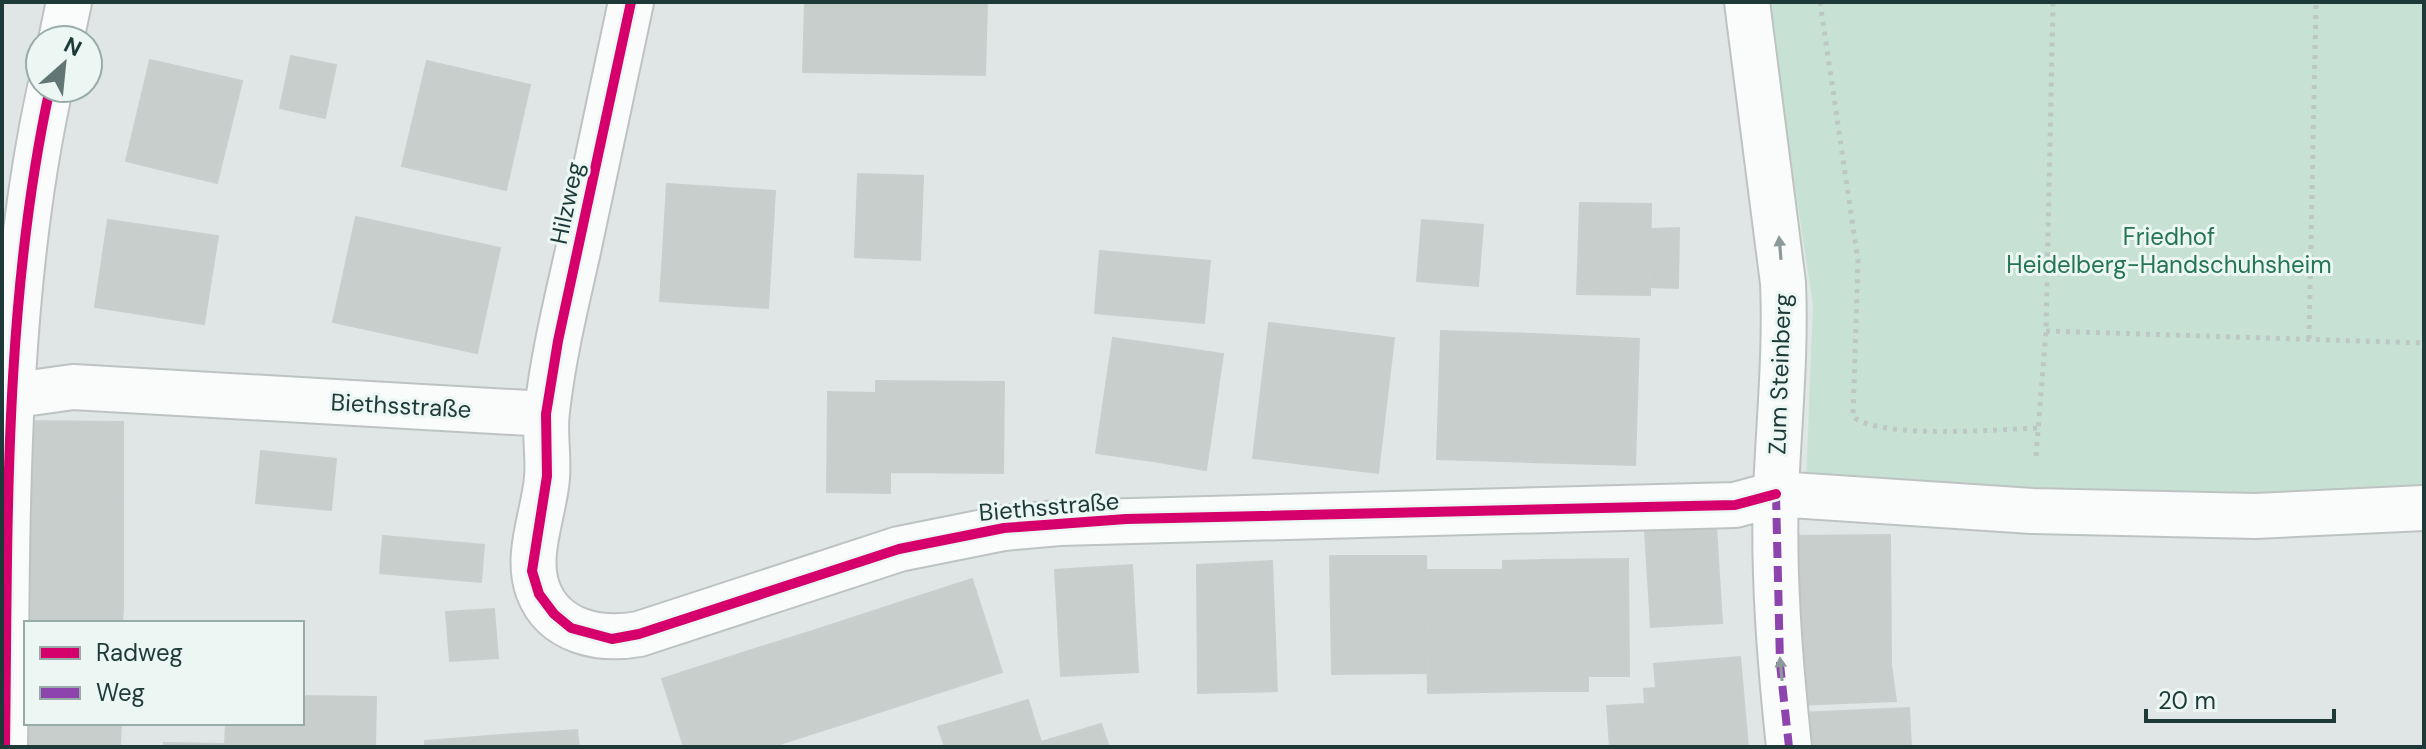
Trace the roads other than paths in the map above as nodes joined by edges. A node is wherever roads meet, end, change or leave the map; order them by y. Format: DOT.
graph roads {
  1 [pos="69,2"];
  2 [pos="631,2"];
  3 [pos="1747,2"];
  4 [pos="64,24"];
  5 [pos="47,104"];
  6 [pos="6,396"];
  7 [pos="546,414"];
  8 [pos="1776,494"];
  9 [pos="2424,508"];
  10 [pos="5,747"];
  11 [pos="1789,747"];
  1 -- 4 [label="street"];
  2 -- 7 [label="street, Hilzweg"];
  8 -- 3 [label="street, Zum Steinberg, one-way"];
  5 -- 6 [label="street"];
  6 -- 7 [label="street, Biethsstraße"];
  6 -- 10 [label="street"];
  7 -- 8 [label="street, Biethsstraße"];
  8 -- 9 [label="street, Biethsstraße"];
  11 -- 8 [label="street, Zum Steinberg, one-way"];
}
